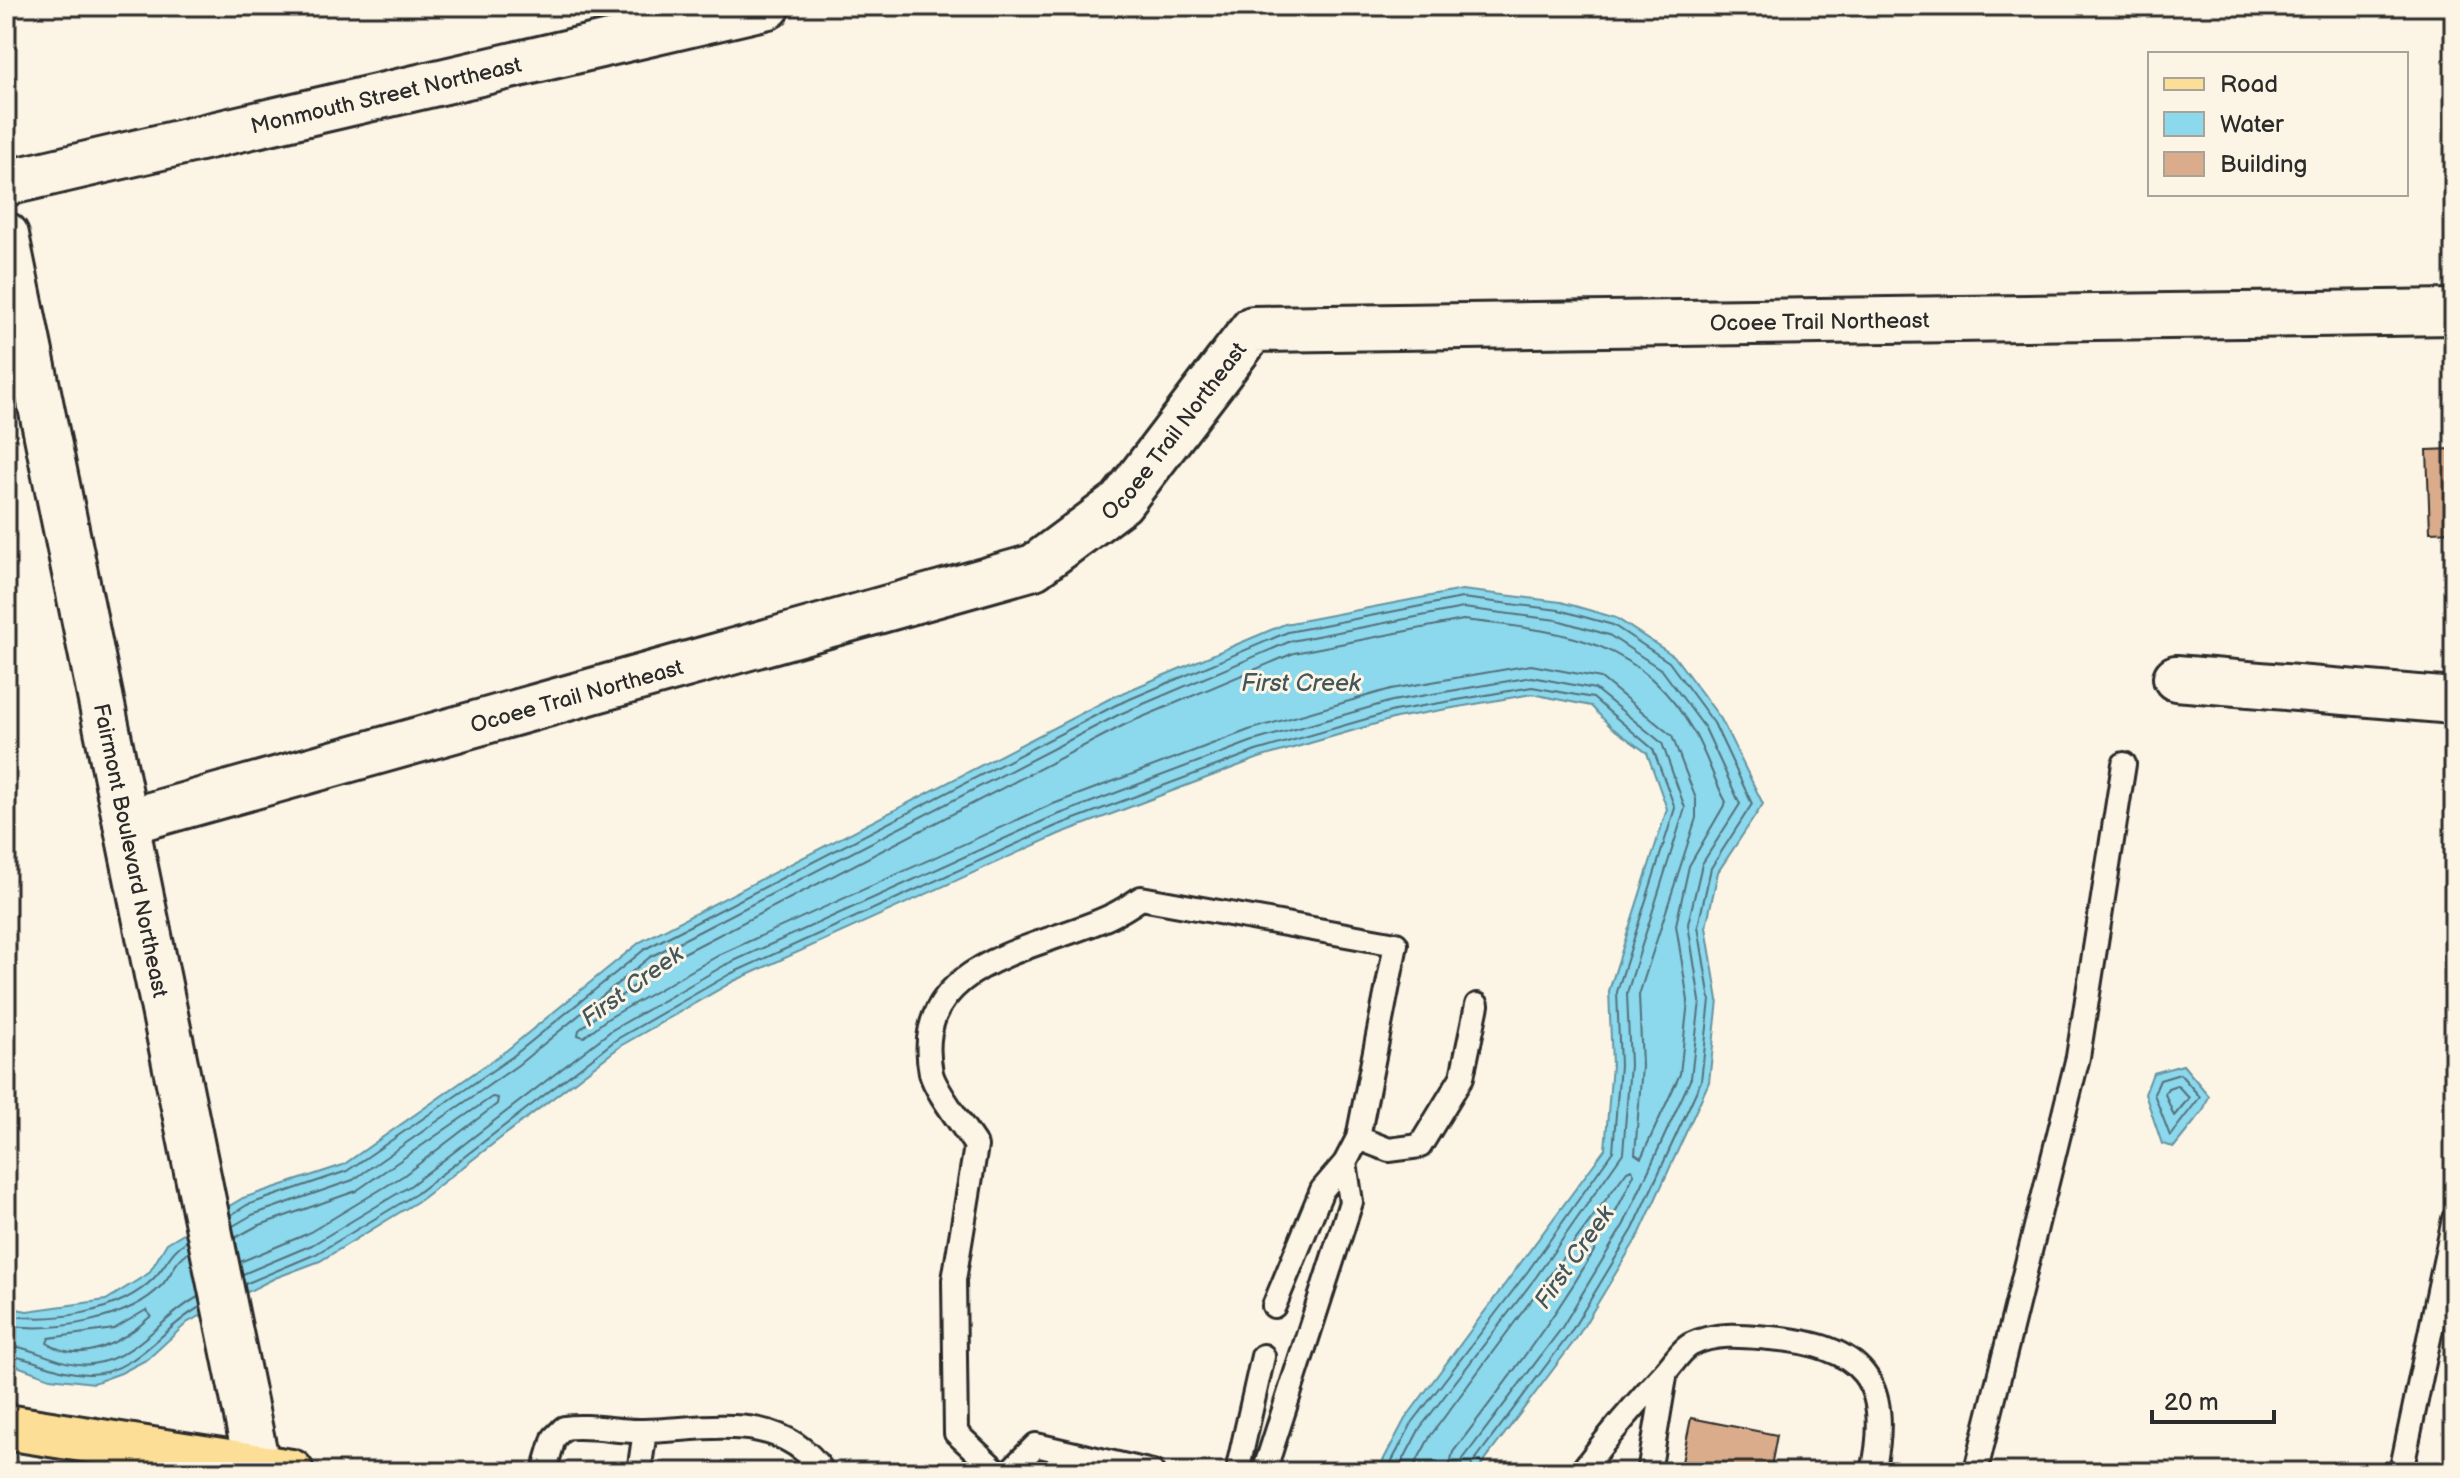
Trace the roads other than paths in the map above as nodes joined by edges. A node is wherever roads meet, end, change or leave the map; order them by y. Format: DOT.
graph roads {
  1 [pos="768,6"];
  2 [pos="6,183"];
  3 [pos="6,235"];
  4 [pos="2454,312"];
  5 [pos="2176,678"];
  6 [pos="2454,701"];
  7 [pos="2124,764"];
  8 [pos="126,822"];
  9 [pos="1477,1005"];
  10 [pos="1358,1138"];
  11 [pos="1345,1163"];
  12 [pos="2454,1219"];
  13 [pos="1274,1306"];
  14 [pos="1263,1356"];
  15 [pos="1666,1371"];
  16 [pos="6,1427"];
  17 [pos="645,1431"];
  18 [pos="130,1459"];
  19 [pos="274,1469"];
  20 [pos="544,1472"];
  21 [pos="639,1472"];
  22 [pos="823,1472"];
  23 [pos="998,1472"];
  24 [pos="1009,1472"];
  25 [pos="1152,1472"];
  26 [pos="1242,1472"];
  27 [pos="1264,1472"];
  28 [pos="1581,1472"];
  29 [pos="1649,1472"];
  30 [pos="1873,1472"];
  31 [pos="1979,1472"];
  32 [pos="2401,1472"];
  1 -- 2 [label="street, Monmouth Street Northeast"];
  3 -- 8 [label="street, Fairmont Boulevard Northeast"];
  4 -- 8 [label="street, Ocoee Trail Northeast"];
  5 -- 6 [label="street"];
  7 -- 31 [label="lane"];
  8 -- 19 [label="street, Fairmont Boulevard Northeast"];
  9 -- 10 [label="lane"];
  10 -- 11 [label="lane"];
  10 -- 23 [label="lane"];
  11 -- 13 [label="lane"];
  11 -- 27 [label="lane"];
  12 -- 32 [label="lane"];
  14 -- 26 [label="lane"];
  15 -- 28 [label="lane"];
  15 -- 29 [label="lane"];
  15 -- 30 [label="lane"];
  16 -- 18 [label="main road"];
  17 -- 20 [label="lane"];
  17 -- 21 [label="lane"];
  17 -- 22 [label="lane"];
  18 -- 19 [label="main road"];
  24 -- 25 [label="lane"];
}
